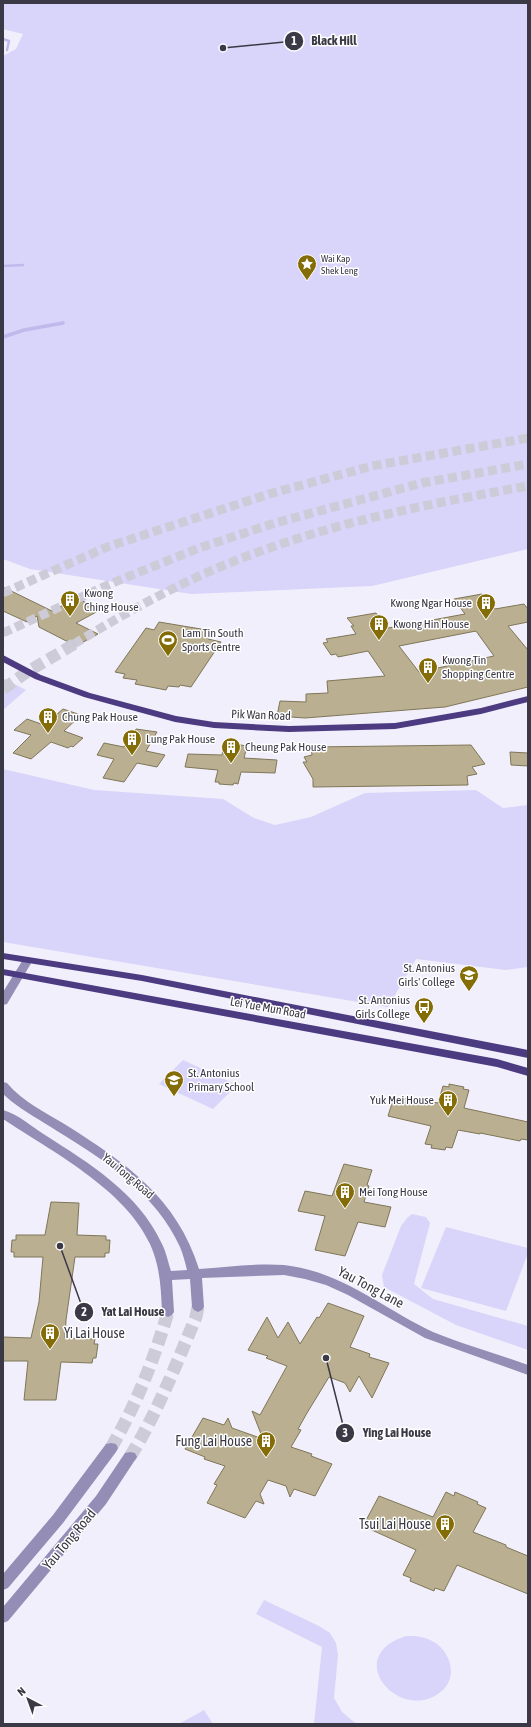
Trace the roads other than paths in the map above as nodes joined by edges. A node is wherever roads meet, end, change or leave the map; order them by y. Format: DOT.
graph roads {
  1 [pos="3,658"];
  2 [pos="528,700"];
  3 [pos="4,958"];
  4 [pos="28,960"];
  5 [pos="3,972"];
  6 [pos="19,975"];
  7 [pos="3,1001"];
  8 [pos="528,1054"];
  9 [pos="528,1072"];
  10 [pos="3,1086"];
  11 [pos="3,1114"];
  12 [pos="196,1273"];
  13 [pos="167,1276"];
  14 [pos="198,1307"];
  15 [pos="168,1312"];
  16 [pos="528,1370"];
  17 [pos="111,1448"];
  18 [pos="130,1457"];
  19 [pos="3,1584"];
  20 [pos="3,1617"];
  1 -- 2 [label="main road, Pik Wan Road"];
  3 -- 4 [label="main road, Lei Yue Mun Road"];
  4 -- 6 [label="street"];
  4 -- 8 [label="main road, Lei Yue Mun Road"];
  5 -- 6 [label="main road, Lei Yue Mun Road"];
  6 -- 7 [label="street"];
  6 -- 9 [label="main road, Lei Yue Mun Road"];
  10 -- 12 [label="street, Yau Tong Road"];
  11 -- 13 [label="street, Yau Tong Road"];
  12 -- 13 [label="street, Yau Tong Lane"];
  12 -- 14 [label="street, Yau Tong Road"];
  12 -- 16 [label="street, Yau Tong Lane"];
  13 -- 15 [label="street, Yau Tong Road"];
  17 -- 19 [label="street, Yau Tong Road"];
  18 -- 20 [label="street, Yau Tong Road"];
}
